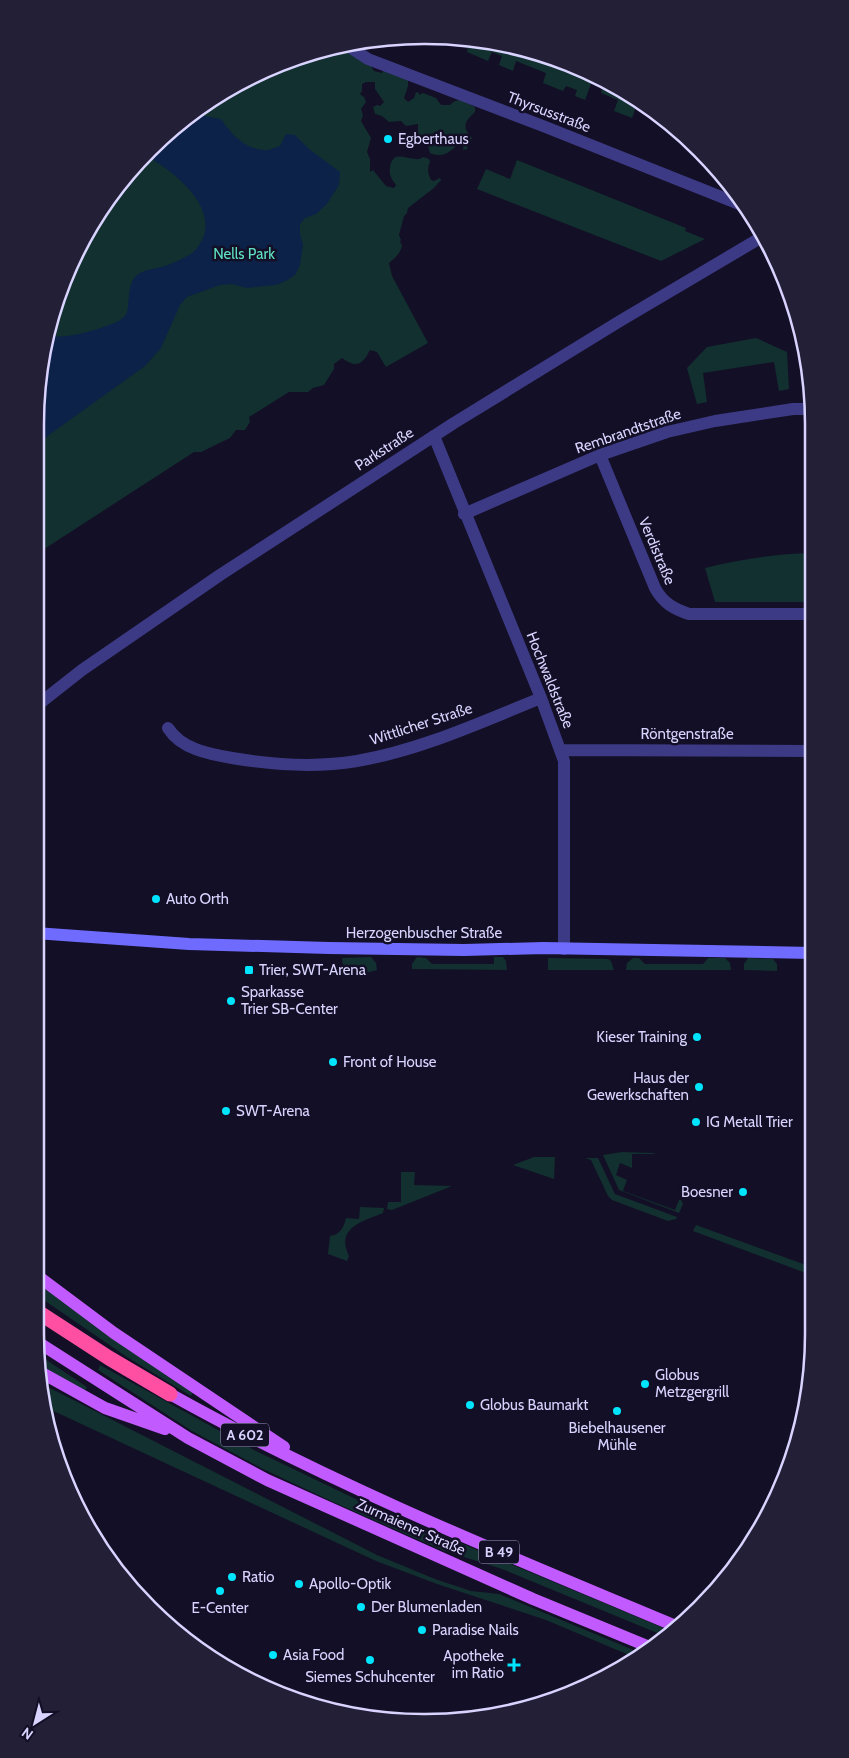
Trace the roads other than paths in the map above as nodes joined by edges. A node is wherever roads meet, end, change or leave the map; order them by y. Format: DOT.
graph roads {
  1 [pos="353,50"];
  2 [pos="733,202"];
  3 [pos="757,240"];
  4 [pos="804,409"];
  5 [pos="434,436"];
  6 [pos="600,455"];
  7 [pos="464,514"];
  8 [pos="805,614"];
  9 [pos="541,698"];
  10 [pos="44,700"];
  11 [pos="168,728"];
  12 [pos="561,750"];
  13 [pos="805,751"];
  14 [pos="44,934"];
  15 [pos="564,949"];
  16 [pos="805,953"];
  17 [pos="44,1281"];
  18 [pos="44,1316"];
  19 [pos="45,1346"];
  20 [pos="46,1375"];
  21 [pos="170,1394"];
  22 [pos="188,1438"];
  23 [pos="322,1472"];
  24 [pos="671,1624"];
  25 [pos="644,1645"];
  1 -- 2 [label="street, Thyrsusstraße"];
  3 -- 5 [label="street, Parkstraße"];
  4 -- 6 [label="street, Rembrandtstraße"];
  5 -- 7 [label="street, Hochwaldstraße"];
  5 -- 10 [label="street, Parkstraße"];
  6 -- 7 [label="street, Rembrandtstraße"];
  6 -- 8 [label="street, Verdistraße"];
  7 -- 9 [label="street, Hochwaldstraße"];
  9 -- 11 [label="street, Wittlicher Straße"];
  9 -- 12 [label="street, Hochwaldstraße"];
  12 -- 13 [label="street, Röntgenstraße"];
  12 -- 15 [label="street, Hochwaldstraße"];
  14 -- 15 [label="main road, Herzogenbuscher Straße"];
  15 -- 16 [label="main road, Herzogenbuscher Straße"];
  17 -- 23 [label="main road"];
  18 -- 21 [label="highway, A 602"];
  19 -- 22 [label="main road"];
  20 -- 22 [label="main road"];
  21 -- 23 [label="main road, A 602"];
  22 -- 25 [label="main road, Zurmaiener Straße / B 49"];
  23 -- 24 [label="main road, Zurmaiener Straße / B 49"];
}
